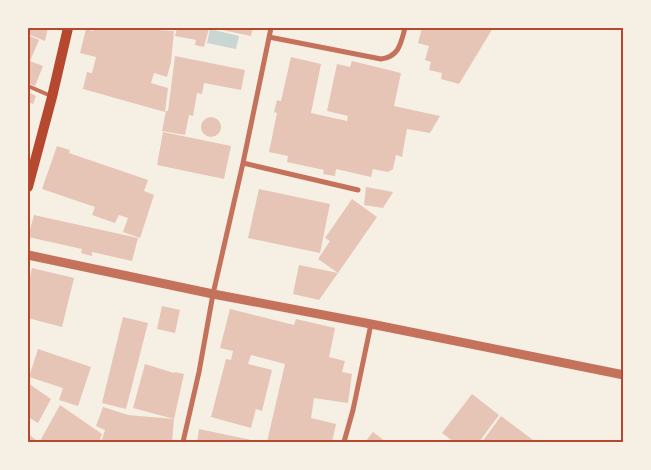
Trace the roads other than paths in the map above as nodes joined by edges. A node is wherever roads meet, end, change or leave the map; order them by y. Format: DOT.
graph roads {
  1 [pos="68,28"];
  2 [pos="271,28"];
  3 [pos="405,28"];
  4 [pos="269,37"];
  5 [pos="28,86"];
  6 [pos="52,97"];
  7 [pos="243,163"];
  8 [pos="28,187"];
  9 [pos="358,190"];
  10 [pos="28,255"];
  11 [pos="213,294"];
  12 [pos="371,324"];
  13 [pos="624,375"];
  14 [pos="183,442"];
  15 [pos="344,442"];
  1 -- 6 [label="main road"];
  2 -- 4 [label="street"];
  3 -- 4 [label="street"];
  4 -- 7 [label="street"];
  5 -- 6 [label="lane"];
  6 -- 8 [label="main road"];
  7 -- 9 [label="street"];
  7 -- 11 [label="street"];
  10 -- 11 [label="street"];
  11 -- 12 [label="street"];
  11 -- 14 [label="street"];
  12 -- 13 [label="street"];
  12 -- 15 [label="street"];
}
